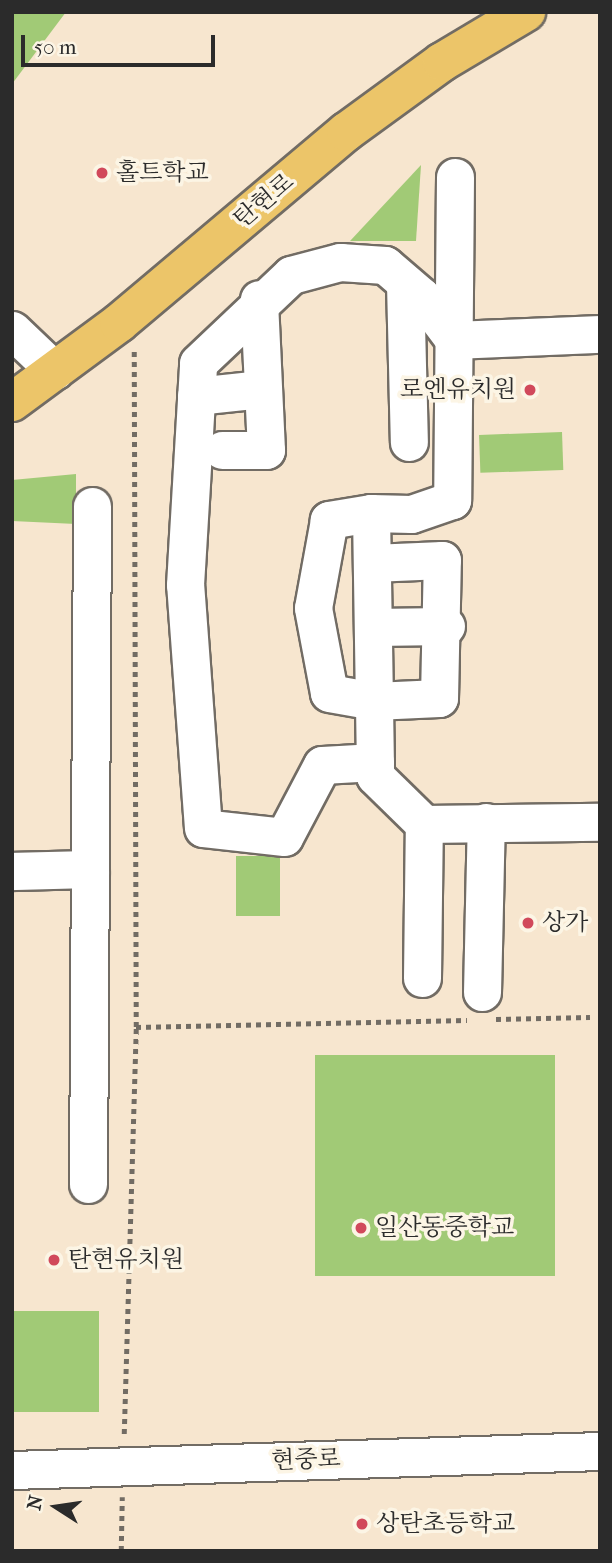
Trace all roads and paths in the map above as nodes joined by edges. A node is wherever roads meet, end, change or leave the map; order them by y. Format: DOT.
graph roads {
  1 [pos="526,12"];
  2 [pos="455,177"];
  3 [pos="405,283"];
  4 [pos="259,299"];
  5 [pos="12,330"];
  6 [pos="600,334"];
  7 [pos="454,340"];
  8 [pos="134,348"];
  9 [pos="55,371"];
  10 [pos="262,389"];
  11 [pos="196,396"];
  12 [pos="12,402"];
  13 [pos="409,442"];
  14 [pos="222,450"];
  15 [pos="92,506"];
  16 [pos="371,513"];
  17 [pos="372,563"];
  18 [pos="446,626"];
  19 [pos="373,627"];
  20 [pos="374,701"];
  21 [pos="375,762"];
  22 [pos="486,822"];
  23 [pos="600,822"];
  24 [pos="424,824"];
  25 [pos="90,869"];
  26 [pos="12,871"];
  27 [pos="422,978"];
  28 [pos="482,992"];
  29 [pos="590,1017"];
  30 [pos="136,1027"];
  31 [pos="88,1184"];
  32 [pos="124,1434"];
  33 [pos="600,1451"];
  34 [pos="12,1469"];
  35 [pos="122,1489"];
  36 [pos="121,1551"];
  1 -- 9 [label="main road, 탄현로"];
  2 -- 7 [label="street"];
  3 -- 4 [label="street"];
  3 -- 7 [label="street"];
  3 -- 13 [label="street"];
  4 -- 10 [label="street"];
  4 -- 11 [label="street"];
  5 -- 9 [label="street"];
  6 -- 7 [label="street"];
  7 -- 16 [label="street"];
  8 -- 30 [label="path"];
  9 -- 12 [label="main road, 탄현로"];
  10 -- 11 [label="street"];
  10 -- 14 [label="street"];
  11 -- 21 [label="street"];
  15 -- 25 [label="street"];
  16 -- 17 [label="street"];
  16 -- 20 [label="street"];
  17 -- 18 [label="street"];
  17 -- 19 [label="street"];
  18 -- 19 [label="street"];
  18 -- 20 [label="street"];
  19 -- 20 [label="street"];
  20 -- 21 [label="street"];
  21 -- 24 [label="street"];
  22 -- 23 [label="street"];
  22 -- 24 [label="street"];
  22 -- 28 [label="street"];
  24 -- 27 [label="street"];
  25 -- 26 [label="street"];
  25 -- 31 [label="street"];
  29 -- 30 [label="path"];
  30 -- 32 [label="path"];
  33 -- 34 [label="street, 현중로"];
  35 -- 36 [label="path"];
}
